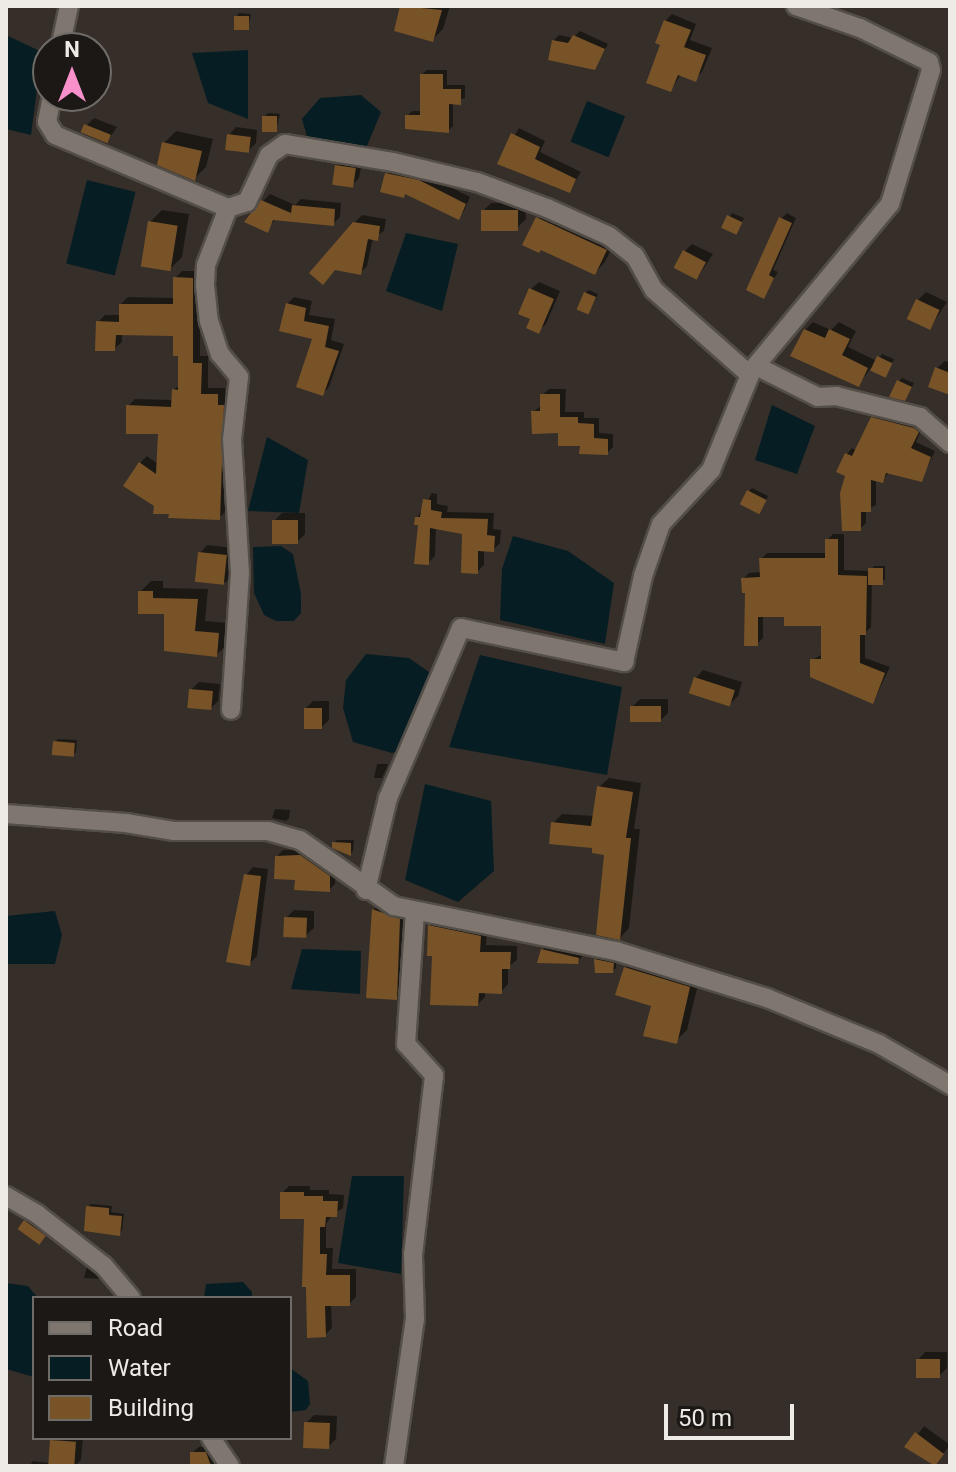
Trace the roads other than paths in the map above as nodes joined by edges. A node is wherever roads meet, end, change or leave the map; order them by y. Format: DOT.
graph roads {
  1 [pos="69,6"];
  2 [pos="796,6"];
  3 [pos="63,32"];
  4 [pos="49,112"];
  5 [pos="228,208"];
  6 [pos="752,370"];
  7 [pos="950,443"];
  8 [pos="231,710"];
  9 [pos="6,814"];
  10 [pos="366,890"];
  11 [pos="415,911"];
  12 [pos="950,1085"];
  13 [pos="6,1196"];
  14 [pos="129,1296"];
  15 [pos="212,1440"];
  16 [pos="230,1466"];
  17 [pos="394,1466"];
  1 -- 3 [label="street"];
  2 -- 6 [label="street"];
  4 -- 5 [label="street"];
  5 -- 6 [label="street"];
  5 -- 8 [label="street"];
  6 -- 7 [label="street"];
  6 -- 10 [label="street"];
  9 -- 10 [label="street"];
  10 -- 11 [label="street"];
  11 -- 12 [label="street"];
  11 -- 17 [label="street"];
  13 -- 14 [label="street"];
  15 -- 16 [label="street"];
}
